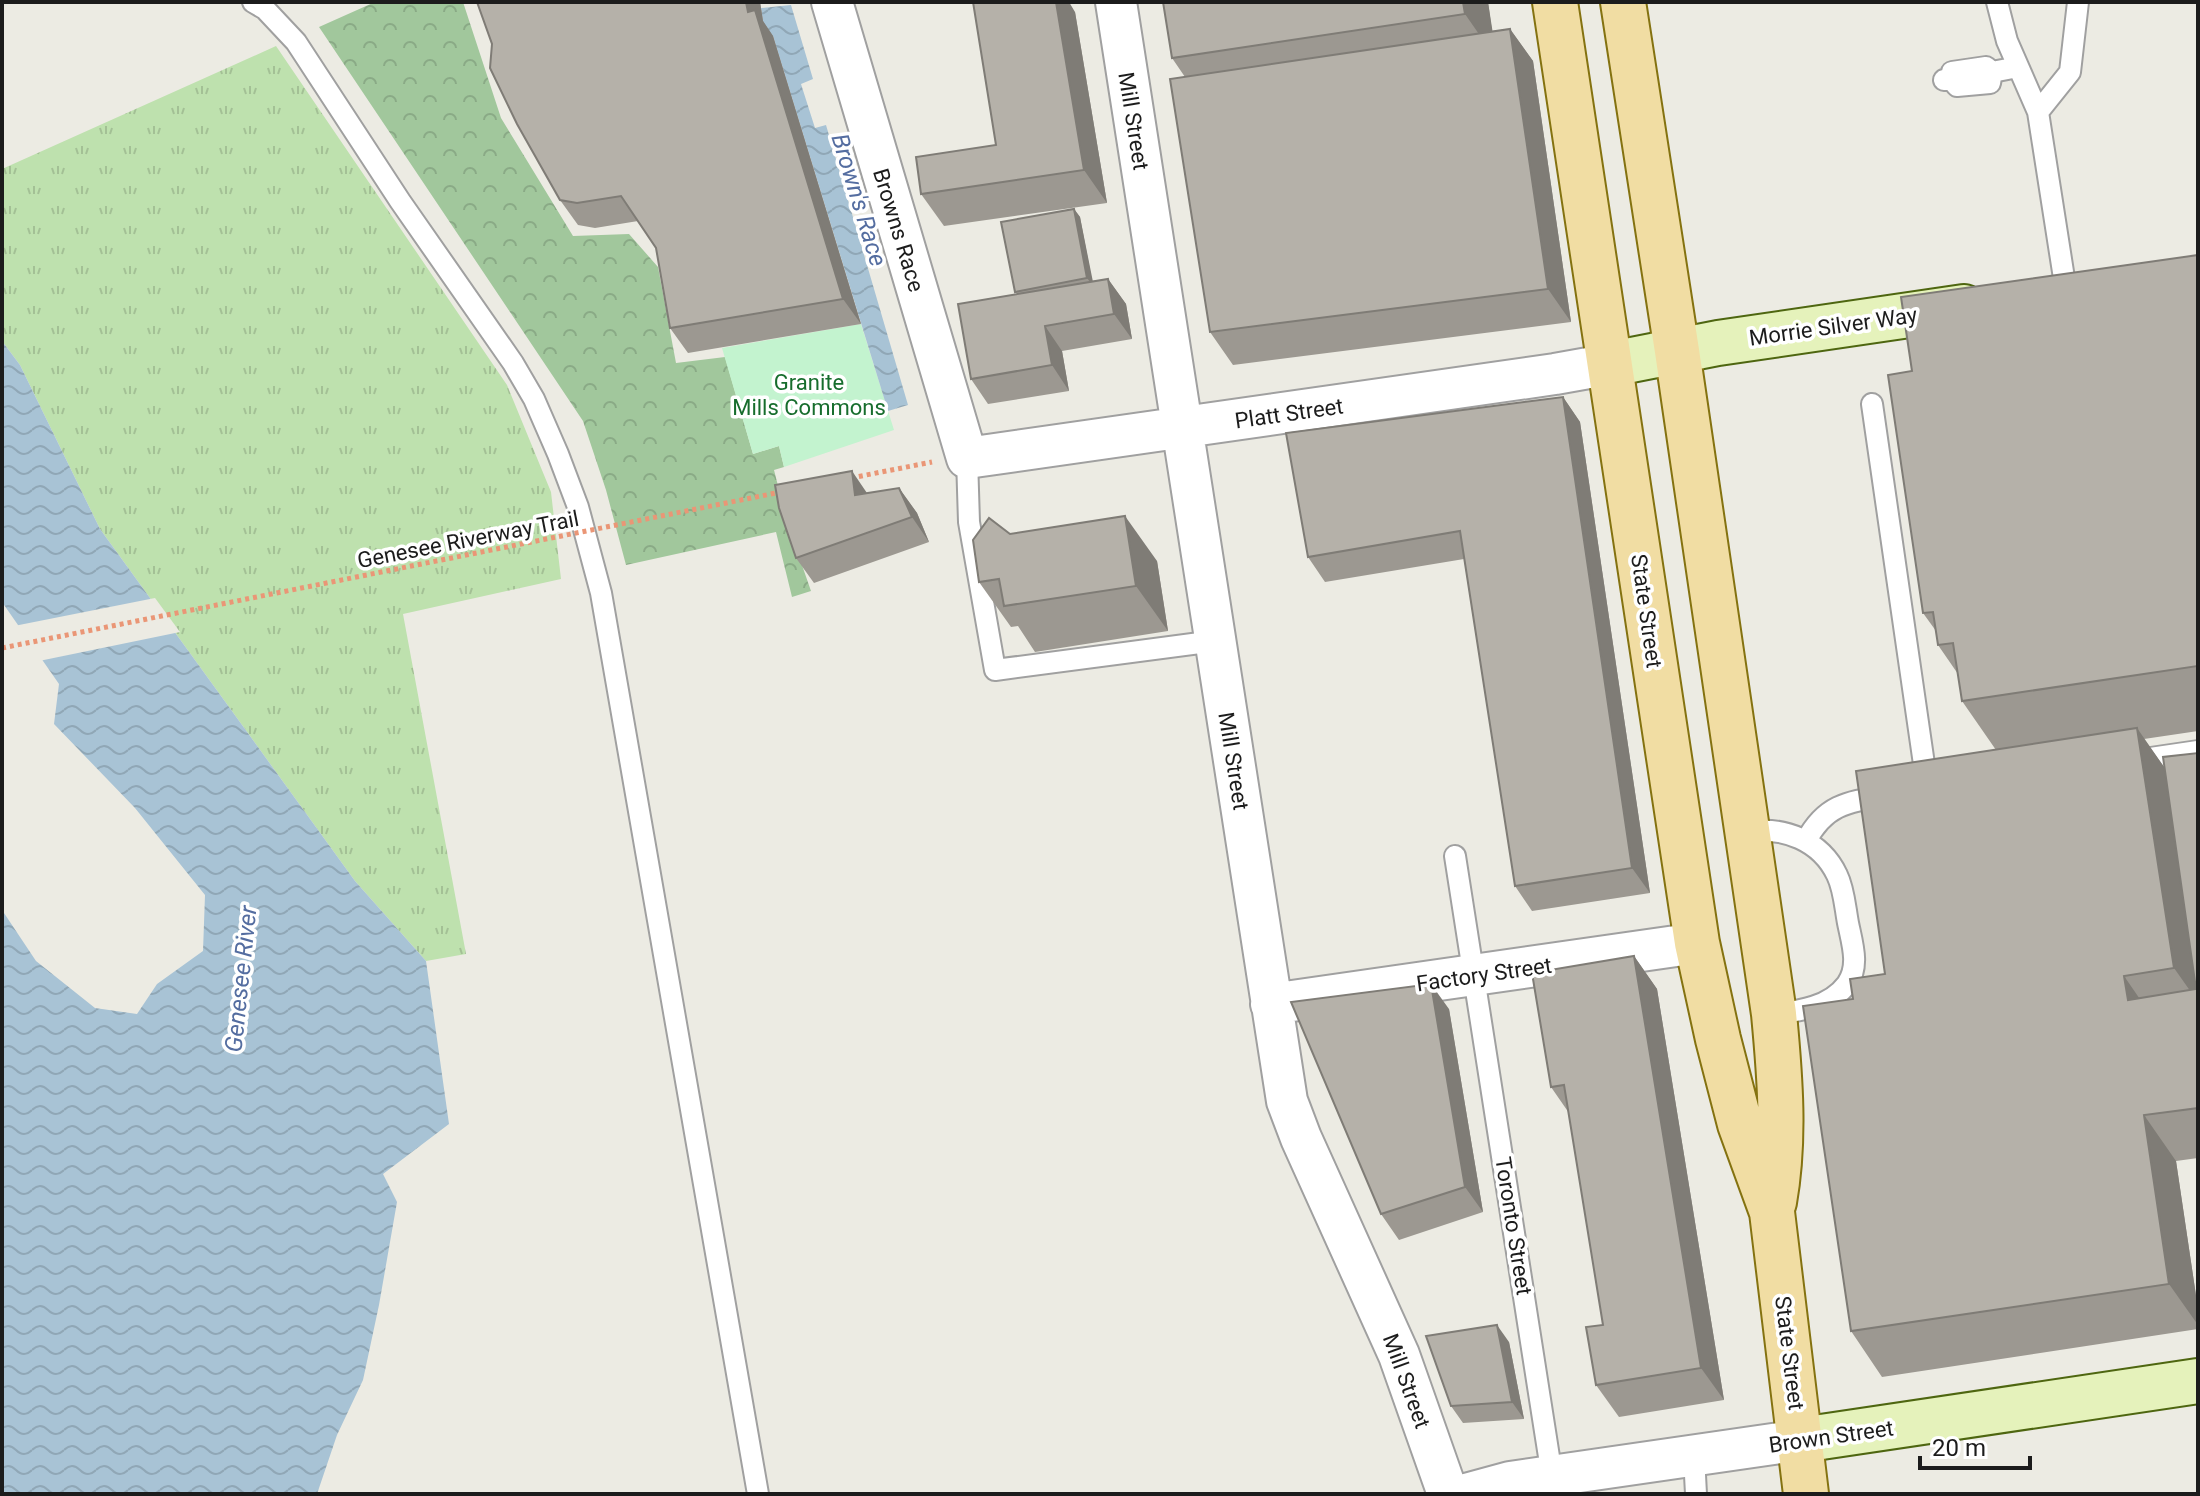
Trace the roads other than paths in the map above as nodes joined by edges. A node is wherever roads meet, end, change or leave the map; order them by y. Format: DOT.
graph roads {
  1 [pos="253,2"];
  2 [pos="832,2"];
  3 [pos="1116,2"];
  4 [pos="1555,2"];
  5 [pos="1623,2"];
  6 [pos="1997,2"];
  7 [pos="2073,6"];
  8 [pos="2018,67"];
  9 [pos="1947,79"];
  10 [pos="2038,112"];
  11 [pos="2109,285"];
  12 [pos="2066,291"];
  13 [pos="1677,351"];
  14 [pos="1611,364"];
  15 [pos="1872,404"];
  16 [pos="1181,428"];
  17 [pos="954,459"];
  18 [pos="1215,641"];
  19 [pos="2198,751"];
  20 [pos="2108,764"];
  21 [pos="1748,832"];
  22 [pos="1806,841"];
  23 [pos="1455,856"];
  24 [pos="1697,943"];
  25 [pos="1475,975"];
  26 [pos="1271,1004"];
  27 [pos="1774,1014"];
  28 [pos="1772,1212"];
  29 [pos="2198,1381"];
  30 [pos="1801,1440"];
  31 [pos="1695,1475"];
  32 [pos="1552,1476"];
  33 [pos="758,1494"];
  34 [pos="1448,1494"];
  35 [pos="1466,1494"];
  36 [pos="1806,1494"];
  1 -- 33 [label="lane"];
  2 -- 17 [label="street, Browns Race"];
  3 -- 16 [label="street, Mill Street"];
  4 -- 14 [label="main road, State Street"];
  5 -- 13 [label="main road, State Street"];
  6 -- 8 [label="lane"];
  7 -- 10 [label="lane"];
  8 -- 9 [label="lane"];
  8 -- 10 [label="lane"];
  10 -- 12 [label="lane"];
  11 -- 12 [label="main road, Morrie Silver Way"];
  12 -- 13 [label="main road, Morrie Silver Way"];
  13 -- 14 [label="main road, Morrie Silver Way"];
  13 -- 21 [label="main road, State Street"];
  14 -- 16 [label="street, Platt Street"];
  14 -- 24 [label="main road, State Street"];
  15 -- 22 [label="lane"];
  16 -- 17 [label="street, Platt Street"];
  16 -- 18 [label="street, Mill Street"];
  17 -- 18 [label="lane"];
  18 -- 26 [label="street, Mill Street"];
  19 -- 20 [label="lane"];
  21 -- 22 [label="lane"];
  21 -- 27 [label="main road, State Street"];
  22 -- 27 [label="lane"];
  23 -- 25 [label="lane, Toronto Street"];
  24 -- 25 [label="street, Factory Street"];
  24 -- 28 [label="main road, State Street"];
  25 -- 26 [label="street, Factory Street"];
  25 -- 32 [label="lane, Toronto Street"];
  26 -- 34 [label="street, Mill Street"];
  27 -- 28 [label="main road, State Street"];
  28 -- 30 [label="main road, State Street"];
  29 -- 30 [label="main road, Brown Street"];
  30 -- 31 [label="street, Brown Street"];
  30 -- 36 [label="main road, State Street"];
  31 -- 32 [label="street, Brown Street"];
  32 -- 35 [label="street, Brown Street"];
}
